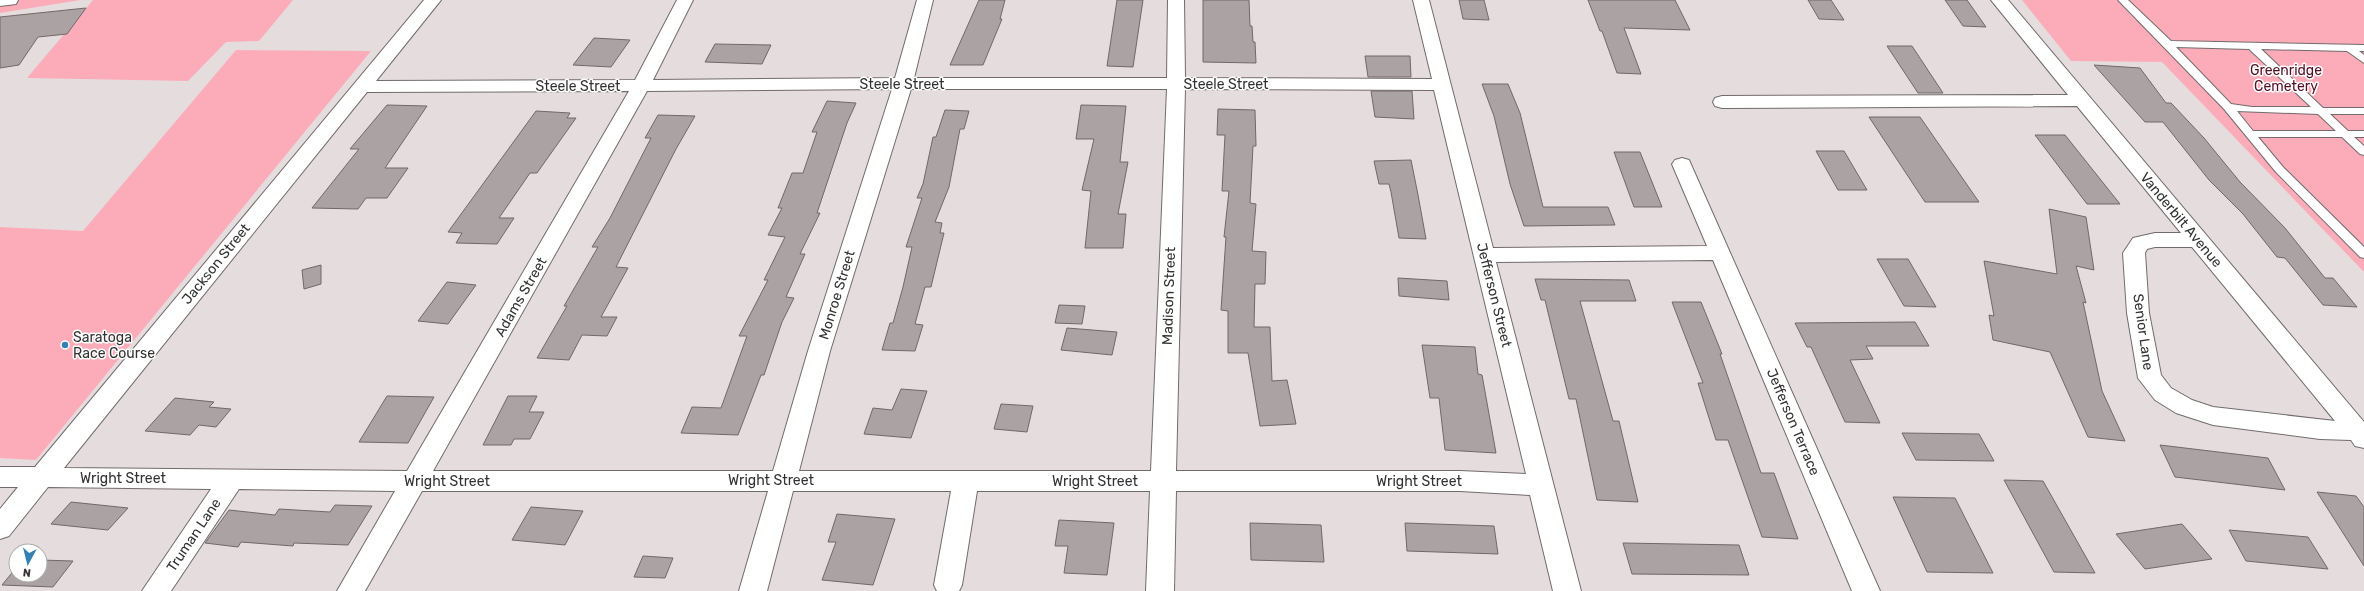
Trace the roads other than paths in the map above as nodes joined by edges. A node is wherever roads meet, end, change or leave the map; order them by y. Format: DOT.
graph roads {
  1 [pos="10,0"];
  2 [pos="433,0"];
  3 [pos="685,0"];
  4 [pos="925,0"];
  5 [pos="1176,0"];
  6 [pos="1421,0"];
  7 [pos="1999,0"];
  8 [pos="2123,0"];
  9 [pos="0,1"];
  10 [pos="2168,44"];
  11 [pos="2252,46"];
  12 [pos="2350,48"];
  13 [pos="2364,48"];
  14 [pos="2364,60"];
  15 [pos="903,84"];
  16 [pos="1176,84"];
  17 [pos="1442,85"];
  18 [pos="641,86"];
  19 [pos="361,87"];
  20 [pos="2082,100"];
  21 [pos="1722,102"];
  22 [pos="2228,107"];
  23 [pos="2321,111"];
  24 [pos="2364,111"];
  25 [pos="2250,134"];
  26 [pos="2346,134"];
  27 [pos="2364,134"];
  28 [pos="2364,152"];
  29 [pos="1682,164"];
  30 [pos="2197,240"];
  31 [pos="1720,252"];
  32 [pos="2364,254"];
  33 [pos="1484,255"];
  34 [pos="2361,435"];
  35 [pos="0,477"];
  36 [pos="40,478"];
  37 [pos="232,479"];
  38 [pos="784,480"];
  39 [pos="966,480"];
  40 [pos="416,481"];
  41 [pos="1162,482"];
  42 [pos="1541,485"];
  43 [pos="0,528"];
  44 [pos="948,586"];
  45 [pos="156,591"];
  46 [pos="351,591"];
  47 [pos="753,591"];
  48 [pos="1160,591"];
  49 [pos="1567,591"];
  50 [pos="1866,591"];
  1 -- 9 [label="street"];
  2 -- 19 [label="street, Jackson Street"];
  3 -- 18 [label="street, Adams Street"];
  4 -- 15 [label="street, Monroe Street"];
  5 -- 16 [label="street, Madison Street"];
  6 -- 17 [label="street, Jefferson Street"];
  7 -- 20 [label="street, Vanderbilt Avenue"];
  8 -- 10 [label="lane"];
  10 -- 11 [label="lane"];
  10 -- 22 [label="lane"];
  11 -- 12 [label="lane"];
  11 -- 23 [label="lane"];
  12 -- 13 [label="lane"];
  12 -- 14 [label="lane"];
  15 -- 16 [label="street, Steele Street"];
  15 -- 18 [label="street, Steele Street"];
  15 -- 38 [label="street, Monroe Street"];
  16 -- 17 [label="street, Steele Street"];
  16 -- 41 [label="street, Madison Street"];
  17 -- 33 [label="street, Jefferson Street"];
  18 -- 19 [label="street, Steele Street"];
  18 -- 40 [label="street, Adams Street"];
  19 -- 36 [label="street, Jackson Street"];
  20 -- 21 [label="street"];
  20 -- 30 [label="street, Vanderbilt Avenue"];
  22 -- 23 [label="lane"];
  22 -- 25 [label="lane"];
  23 -- 24 [label="lane"];
  23 -- 26 [label="lane"];
  25 -- 26 [label="lane"];
  25 -- 32 [label="lane"];
  26 -- 27 [label="lane"];
  26 -- 28 [label="lane"];
  29 -- 31 [label="street, Jefferson Terrace"];
  30 -- 34 [label="street, Vanderbilt Avenue"];
  30 -- 34 [label="street, Senior Lane"];
  31 -- 33 [label="street"];
  31 -- 50 [label="street, Jefferson Terrace"];
  33 -- 42 [label="street, Jefferson Street"];
  35 -- 36 [label="street, Wright Street"];
  36 -- 37 [label="street, Wright Street"];
  36 -- 43 [label="street, Jackson Street"];
  37 -- 40 [label="street, Wright Street"];
  37 -- 45 [label="street, Truman Lane"];
  38 -- 39 [label="street, Wright Street"];
  38 -- 40 [label="street, Wright Street"];
  38 -- 47 [label="street, Monroe Street"];
  39 -- 41 [label="street, Wright Street"];
  39 -- 44 [label="street"];
  40 -- 46 [label="street, Adams Street"];
  41 -- 42 [label="street, Wright Street"];
  41 -- 48 [label="street, Madison Street"];
  42 -- 49 [label="street, Jefferson Street"];
}
